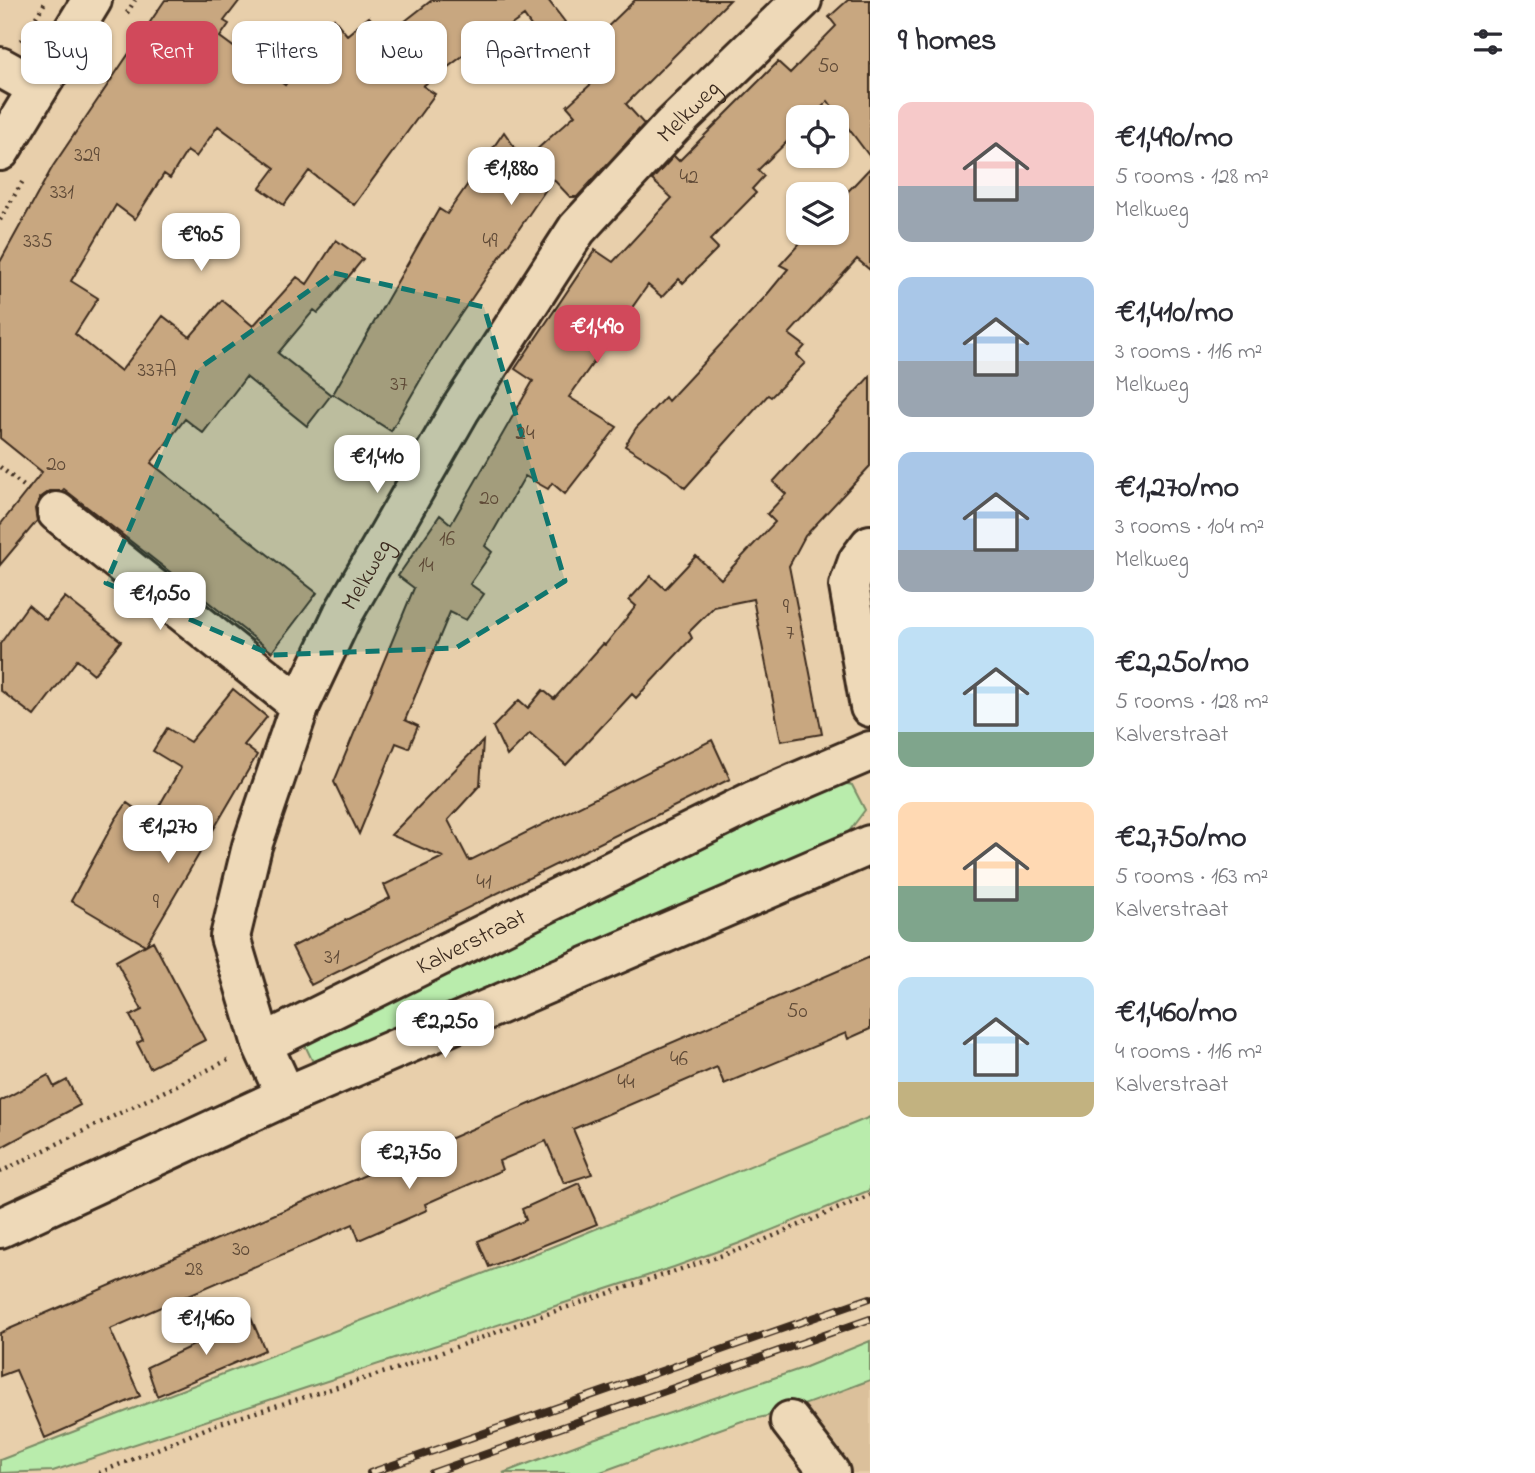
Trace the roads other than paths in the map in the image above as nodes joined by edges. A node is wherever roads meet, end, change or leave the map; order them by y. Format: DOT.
graph roads {
  1 [pos="92,0"];
  2 [pos="802,0"];
  3 [pos="0,67"];
  4 [pos="38,88"];
  5 [pos="0,151"];
  6 [pos="57,512"];
  7 [pos="870,545"];
  8 [pos="300,705"];
  9 [pos="870,707"];
  10 [pos="870,751"];
  11 [pos="870,845"];
  12 [pos="262,1044"];
  13 [pos="286,1096"];
  14 [pos="0,1228"];
  15 [pos="790,1421"];
  16 [pos="830,1473"];
  1 -- 4 [label="street"];
  2 -- 8 [label="street, Melkweg"];
  3 -- 4 [label="street"];
  4 -- 5 [label="street"];
  6 -- 8 [label="street"];
  7 -- 9 [label="street"];
  8 -- 12 [label="street, Melkweg"];
  10 -- 12 [label="street, Kalverstraat"];
  11 -- 13 [label="street"];
  12 -- 13 [label="street, Melkweg"];
  13 -- 14 [label="street"];
  15 -- 16 [label="street"];
}
